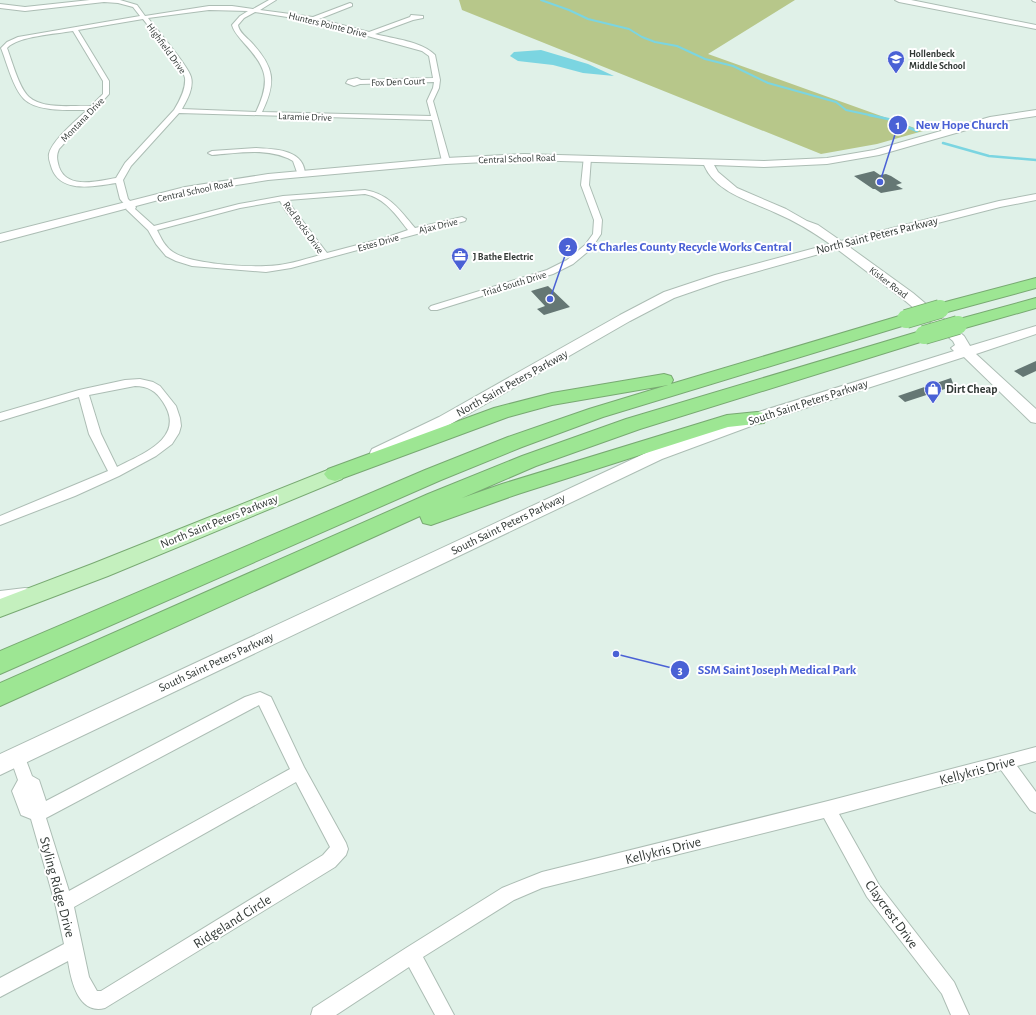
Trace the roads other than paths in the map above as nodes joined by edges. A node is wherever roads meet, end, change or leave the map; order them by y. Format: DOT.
graph roads {
  1 [pos="273,0"];
  2 [pos="899,0"];
  3 [pos="354,4"];
  4 [pos="1,8"];
  5 [pos="253,10"];
  6 [pos="145,17"];
  7 [pos="412,18"];
  8 [pos="313,19"];
  9 [pos="1036,27"];
  10 [pos="74,29"];
  11 [pos="369,34"];
  12 [pos="8,41"];
  13 [pos="437,80"];
  14 [pos="359,82"];
  15 [pos="94,108"];
  16 [pos="177,111"];
  17 [pos="1036,113"];
  18 [pos="258,114"];
  19 [pos="434,118"];
  20 [pos="212,153"];
  21 [pos="587,158"];
  22 [pos="446,161"];
  23 [pos="708,163"];
  24 [pos="301,173"];
  25 [pos="119,180"];
  26 [pos="1036,197"];
  27 [pos="283,198"];
  28 [pos="130,206"];
  29 [pos="462,219"];
  30 [pos="152,229"];
  31 [pos="413,231"];
  32 [pos="0,238"];
  33 [pos="833,246"];
  34 [pos="325,256"];
  35 [pos="1036,283"];
  36 [pos="1036,303"];
  37 [pos="434,308"];
  38 [pos="1036,330"];
  39 [pos="965,351"];
  40 [pos="791,353"];
  41 [pos="82,393"];
  42 [pos="0,417"];
  43 [pos="757,418"];
  44 [pos="1036,418"];
  45 [pos="115,473"];
  46 [pos="335,474"];
  47 [pos="0,521"];
  48 [pos="301,560"];
  49 [pos="42,591"];
  50 [pos="0,598"];
  51 [pos="0,608"];
  52 [pos="0,664"];
  53 [pos="0,695"];
  54 [pos="1036,754"];
  55 [pos="18,756"];
  56 [pos="1005,763"];
  57 [pos="0,765"];
  58 [pos="299,772"];
  59 [pos="1036,805"];
  60 [pos="828,809"];
  61 [pos="37,814"];
  62 [pos="64,903"];
  63 [pos="74,948"];
  64 [pos="412,954"];
  65 [pos="0,988"];
  66 [pos="320,1015"];
  67 [pos="445,1015"];
  68 [pos="960,1015"];
  1 -- 5 [label="street"];
  2 -- 9 [label="main road"];
  3 -- 8 [label="street"];
  4 -- 6 [label="street, Highfield Drive"];
  5 -- 6 [label="street, Hunters Pointe Drive"];
  5 -- 8 [label="street, Hunters Pointe Drive"];
  5 -- 18 [label="street"];
  6 -- 10 [label="street, Hunters Pointe Drive"];
  6 -- 16 [label="street, Highfield Drive"];
  7 -- 11 [label="street"];
  8 -- 11 [label="street, Hunters Pointe Drive"];
  10 -- 12 [label="street, Hunters Pointe Drive"];
  10 -- 15 [label="street, Montana Drive"];
  11 -- 13 [label="street, Hunters Pointe Drive"];
  12 -- 15 [label="street"];
  13 -- 14 [label="street, Fox Den Court"];
  13 -- 19 [label="street, Hunters Pointe Drive"];
  15 -- 25 [label="street, Montana Drive"];
  16 -- 18 [label="street, Laramie Drive"];
  16 -- 25 [label="street, Highfield Drive"];
  17 -- 23 [label="main road, Central School Road"];
  18 -- 19 [label="street, Laramie Drive"];
  19 -- 22 [label="street, Hunters Pointe Drive"];
  20 -- 24 [label="street"];
  21 -- 22 [label="main road, Central School Road"];
  21 -- 23 [label="main road, Central School Road"];
  21 -- 37 [label="street, Triad South Drive"];
  22 -- 24 [label="main road, Central School Road"];
  23 -- 33 [label="main road, Kisker Road"];
  24 -- 28 [label="main road, Central School Road"];
  25 -- 28 [label="street"];
  26 -- 33 [label="main road, North Saint Peters Parkway"];
  27 -- 30 [label="street, Estes Drive"];
  27 -- 31 [label="street, Estes Drive"];
  27 -- 34 [label="street, Red Rocks Drive"];
  28 -- 30 [label="street, Estes Drive"];
  28 -- 32 [label="main road, Central School Road"];
  29 -- 31 [label="street, Ajax Drive"];
  30 -- 34 [label="street, Estes Drive"];
  31 -- 34 [label="street, Estes Drive"];
  33 -- 39 [label="main road, Kisker Road"];
  33 -- 46 [label="main road, North Saint Peters Parkway"];
  35 -- 40 [label="highway, bridge"];
  36 -- 48 [label="highway, bridge"];
  38 -- 39 [label="main road, South Saint Peters Parkway"];
  39 -- 43 [label="main road, South Saint Peters Parkway"];
  39 -- 44 [label="main road, Kisker Road"];
  40 -- 46 [label="highway"];
  40 -- 52 [label="highway"];
  41 -- 42 [label="street"];
  41 -- 45 [label="street"];
  41 -- 45 [label="street"];
  43 -- 48 [label="highway"];
  43 -- 55 [label="main road, South Saint Peters Parkway"];
  45 -- 47 [label="street"];
  46 -- 49 [label="main road, North Saint Peters Parkway"];
  48 -- 53 [label="highway"];
  49 -- 50 [label="street"];
  49 -- 51 [label="main road, North Saint Peters Parkway"];
  54 -- 56 [label="street, Kellykris Drive"];
  55 -- 57 [label="main road, South Saint Peters Parkway"];
  55 -- 61 [label="street, Styling Ridge Drive"];
  56 -- 59 [label="street"];
  56 -- 60 [label="street, Kellykris Drive"];
  58 -- 61 [label="street, Ridgeland Circle"];
  58 -- 62 [label="street"];
  58 -- 63 [label="street, Ridgeland Circle"];
  60 -- 64 [label="street, Kellykris Drive"];
  60 -- 68 [label="street, Claycrest Drive"];
  61 -- 62 [label="street, Styling Ridge Drive"];
  62 -- 63 [label="street, Styling Ridge Drive"];
  63 -- 65 [label="street, Styling Ridge Drive"];
  64 -- 66 [label="street, Kellykris Drive"];
  64 -- 67 [label="street"];
}
